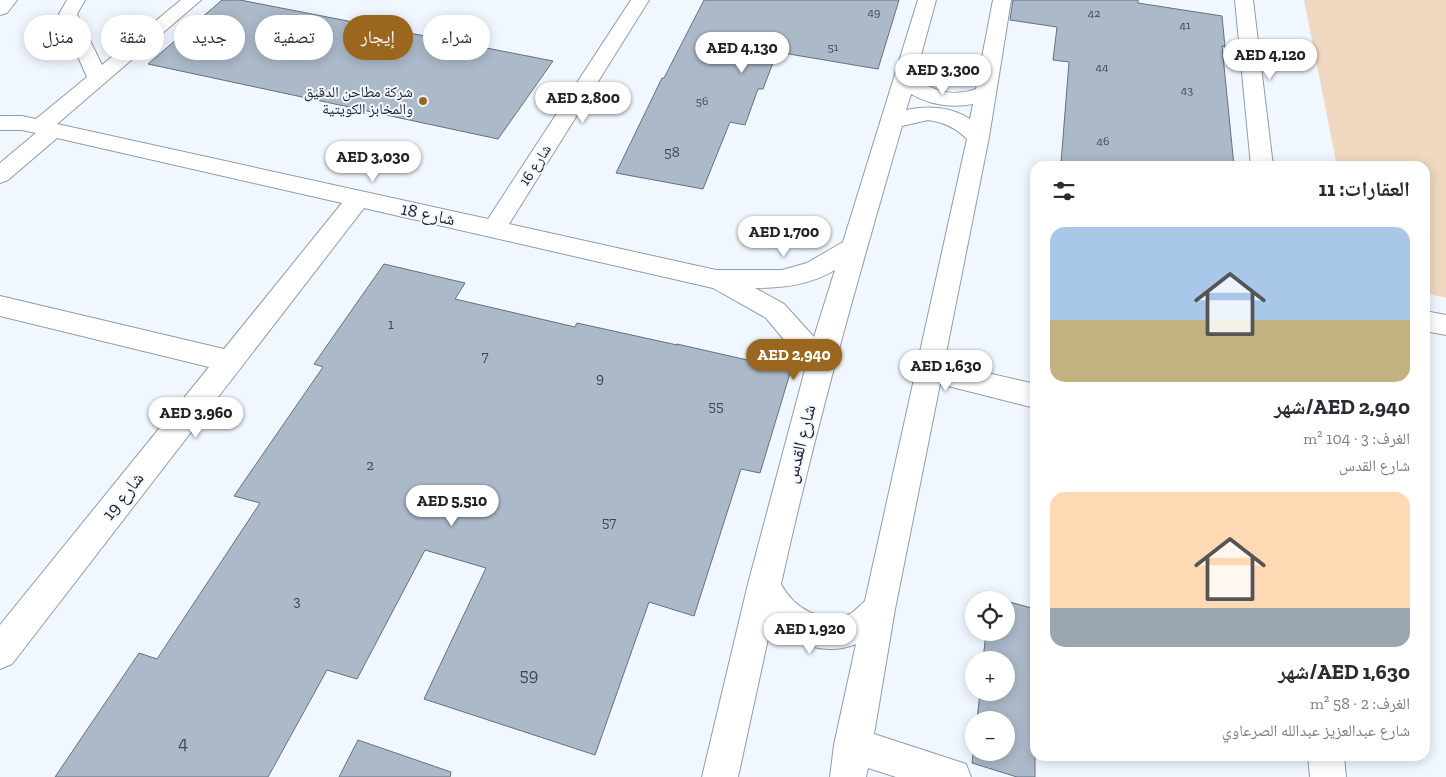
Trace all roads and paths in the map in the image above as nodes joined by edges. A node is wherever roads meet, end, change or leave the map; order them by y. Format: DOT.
graph roads {
  1 [pos="8,0"];
  2 [pos="76,0"];
  3 [pos="192,0"];
  4 [pos="640,0"];
  5 [pos="927,0"];
  6 [pos="1002,0"];
  7 [pos="1244,0"];
  8 [pos="0,8"];
  9 [pos="98,78"];
  10 [pos="906,80"];
  11 [pos="986,93"];
  12 [pos="0,104"];
  13 [pos="894,122"];
  14 [pos="29,126"];
  15 [pos="978,137"];
  16 [pos="1261,161"];
  17 [pos="0,175"];
  18 [pos="358,199"];
  19 [pos="494,229"];
  20 [pos="854,247"];
  21 [pos="716,279"];
  22 [pos="0,306"];
  23 [pos="1430,323"];
  24 [pos="1446,325"];
  25 [pos="230,361"];
  26 [pos="820,365"];
  27 [pos="929,370"];
  28 [pos="1030,395"];
  29 [pos="764,584"];
  30 [pos="879,609"];
  31 [pos="0,652"];
  32 [pos="850,761"];
  33 [pos="1326,761"];
  34 [pos="720,777"];
  35 [pos="953,777"];
  36 [pos="1328,777"];
  1 -- 8 [label="street"];
  2 -- 9 [label="street"];
  3 -- 9 [label="street"];
  4 -- 19 [label="street, شارع 16"];
  5 -- 10 [label="street, شارع القدس"];
  6 -- 11 [label="street"];
  7 -- 16 [label="street"];
  9 -- 14 [label="street"];
  10 -- 11 [label="street"];
  10 -- 13 [label="street, شارع القدس"];
  11 -- 15 [label="street"];
  12 -- 14 [label="street, شارع 18"];
  13 -- 15 [label="street"];
  13 -- 20 [label="street, شارع القدس"];
  14 -- 17 [label="street"];
  14 -- 18 [label="street, شارع 18"];
  15 -- 27 [label="street"];
  18 -- 19 [label="street, شارع 18"];
  18 -- 25 [label="street, شارع 19"];
  19 -- 21 [label="street, شارع 18"];
  20 -- 21 [label="street, شارع 18"];
  20 -- 26 [label="street, شارع القدس"];
  21 -- 26 [label="street, شارع 18"];
  22 -- 25 [label="street"];
  23 -- 24 [label="street"];
  25 -- 31 [label="street, شارع 19"];
  26 -- 29 [label="street, شارع القدس"];
  27 -- 28 [label="street"];
  27 -- 30 [label="street"];
  29 -- 30 [label="street"];
  29 -- 34 [label="street, شارع القدس"];
  30 -- 32 [label="street"];
  32 -- 35 [label="street"];
  33 -- 36 [label="street"];
}
